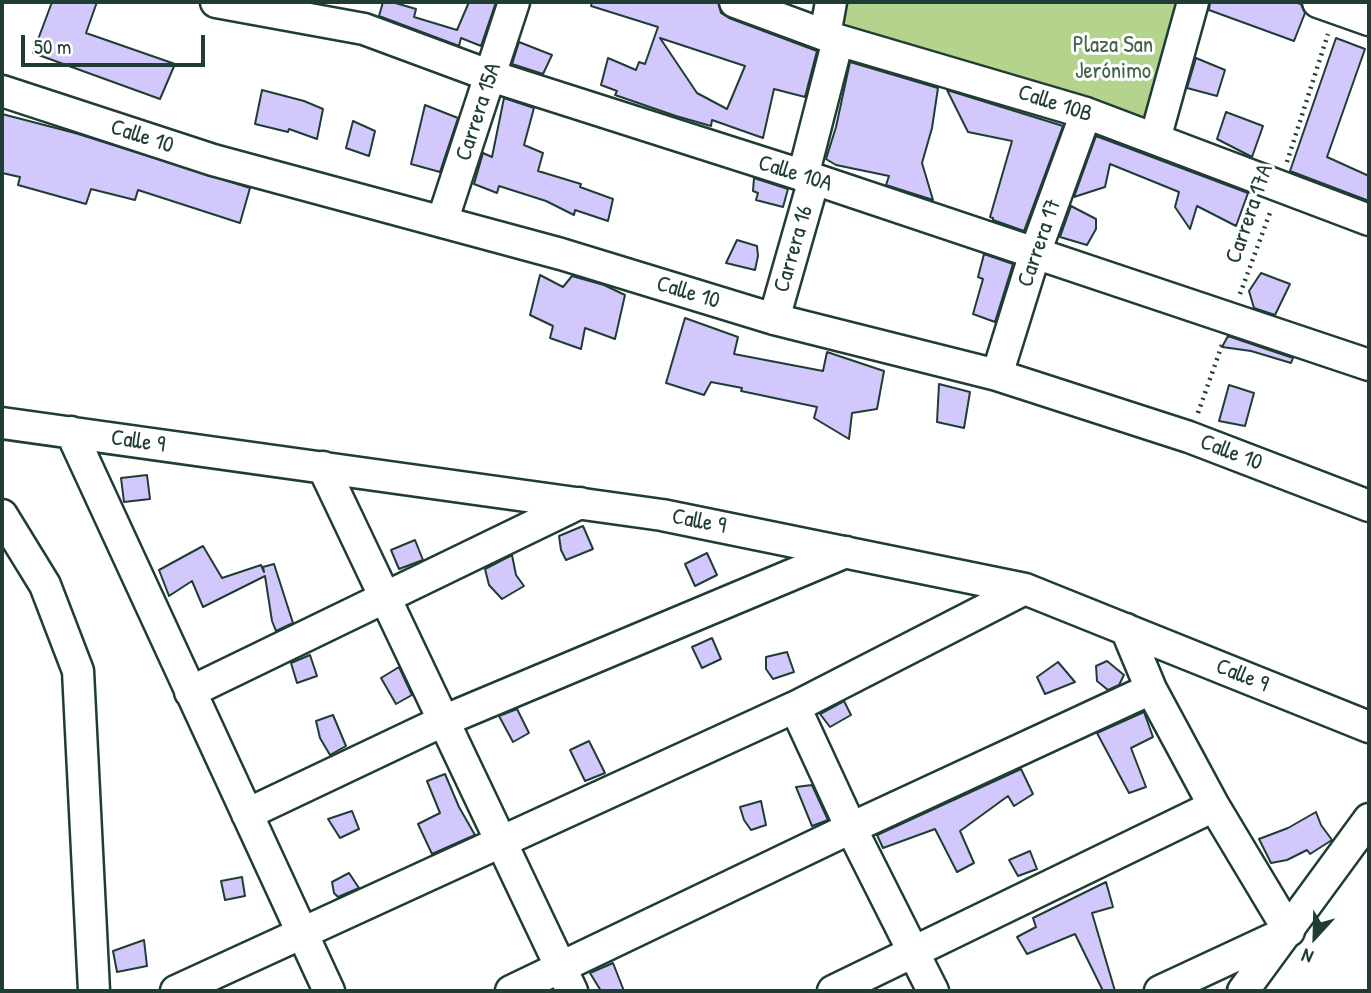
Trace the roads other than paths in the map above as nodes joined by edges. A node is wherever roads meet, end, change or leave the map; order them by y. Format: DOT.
graph roads {
  1 [pos="216,2"];
  2 [pos="514,2"];
  3 [pos="735,2"];
  4 [pos="831,2"];
  5 [pos="1194,2"];
  6 [pos="1327,5"];
  7 [pos="1369,20"];
  8 [pos="831,38"];
  9 [pos="491,76"];
  10 [pos="2,91"];
  11 [pos="1086,113"];
  12 [pos="1155,139"];
  13 [pos="808,178"];
  14 [pos="1369,220"];
  15 [pos="442,222"];
  16 [pos="1035,253"];
  17 [pos="774,319"];
  18 [pos="1369,365"];
  19 [pos="997,375"];
  20 [pos="2,423"];
  21 [pos="71,432"];
  22 [pos="323,467"];
  23 [pos="580,503"];
  24 [pos="1369,506"];
  25 [pos="2,515"];
  26 [pos="846,552"];
  27 [pos="1026,589"];
  28 [pos="384,597"];
  29 [pos="1126,629"];
  30 [pos="1151,689"];
  31 [pos="190,692"];
  32 [pos="794,707"];
  33 [pos="443,721"];
  34 [pos="1369,727"];
  35 [pos="1214,806"];
  36 [pos="247,814"];
  37 [pos="1369,820"];
  38 [pos="851,828"];
  39 [pos="502,843"];
  40 [pos="1289,932"];
  41 [pos="303,934"];
  42 [pos="913,953"];
  43 [pos="566,979"];
  44 [pos="94,991"];
  45 [pos="176,991"];
  46 [pos="328,991"];
  47 [pos="511,991"];
  48 [pos="833,991"];
  49 [pos="933,991"];
  50 [pos="1160,991"];
  51 [pos="1243,991"];
  1 -- 9 [label="street, Calle 10A"];
  2 -- 9 [label="street, Carrera 15A"];
  3 -- 8 [label="street, Calle 10B"];
  4 -- 8 [label="street, Carrera 16"];
  5 -- 12 [label="street"];
  6 -- 7 [label="street"];
  8 -- 11 [label="street, Calle 10B"];
  8 -- 13 [label="street, Carrera 16"];
  9 -- 13 [label="street, Calle 10A"];
  9 -- 15 [label="street, Carrera 15A"];
  10 -- 15 [label="street, Calle 10"];
  11 -- 12 [label="street, Calle 10B"];
  11 -- 16 [label="street, Carrera 17"];
  12 -- 14 [label="street, Calle 10B"];
  13 -- 16 [label="street, Calle 10A"];
  13 -- 17 [label="street, Carrera 16"];
  15 -- 17 [label="street, Calle 10"];
  16 -- 18 [label="street, Calle 10A"];
  16 -- 19 [label="street, Carrera 17"];
  17 -- 19 [label="street, Calle 10"];
  19 -- 24 [label="street, Calle 10"];
  20 -- 21 [label="street, Calle 9"];
  21 -- 22 [label="street, Calle 9"];
  21 -- 31 [label="street"];
  22 -- 23 [label="street, Calle 9"];
  22 -- 28 [label="street"];
  23 -- 26 [label="street, Calle 9"];
  23 -- 28 [label="street"];
  25 -- 44 [label="street"];
  26 -- 27 [label="street, Calle 9"];
  26 -- 33 [label="street"];
  27 -- 29 [label="street, Calle 9"];
  27 -- 32 [label="street"];
  28 -- 31 [label="street"];
  28 -- 33 [label="street"];
  29 -- 30 [label="street"];
  29 -- 34 [label="street, Calle 9"];
  30 -- 35 [label="street"];
  30 -- 38 [label="street"];
  31 -- 36 [label="street"];
  32 -- 38 [label="street"];
  32 -- 39 [label="street"];
  33 -- 36 [label="street"];
  33 -- 39 [label="street"];
  35 -- 40 [label="street"];
  35 -- 42 [label="street"];
  36 -- 41 [label="street"];
  37 -- 40 [label="street"];
  38 -- 42 [label="street"];
  38 -- 43 [label="street"];
  39 -- 41 [label="street"];
  39 -- 43 [label="street"];
  40 -- 50 [label="street"];
  40 -- 51 [label="street"];
  41 -- 45 [label="street"];
  41 -- 46 [label="street"];
  42 -- 48 [label="street"];
  42 -- 49 [label="street"];
  43 -- 47 [label="street"];
}
